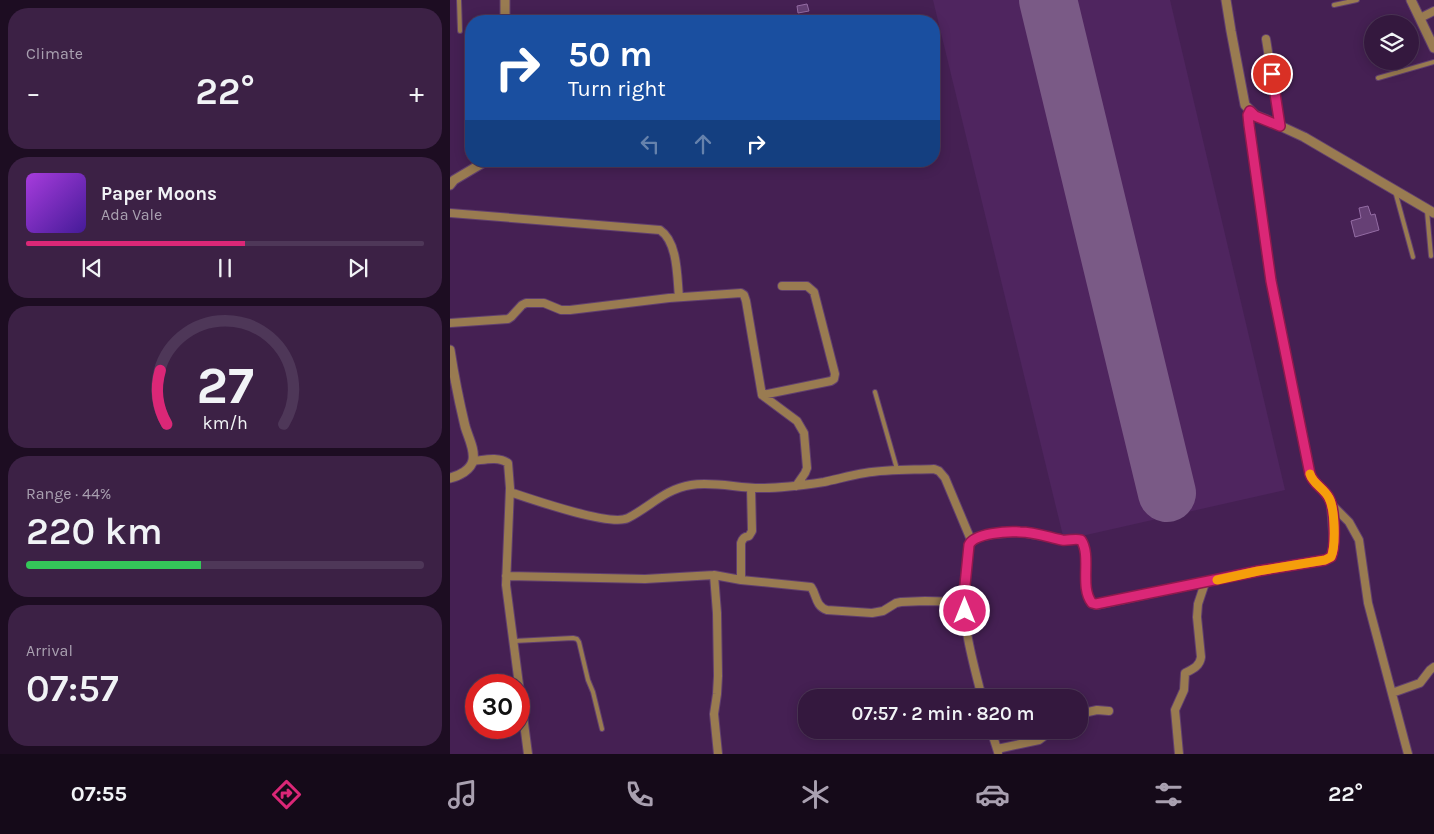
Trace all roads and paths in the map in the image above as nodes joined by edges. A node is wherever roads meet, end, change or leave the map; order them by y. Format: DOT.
graph roads {
  1 [pos="459,0"];
  2 [pos="505,0"];
  3 [pos="1226,0"];
  4 [pos="1357,0"];
  5 [pos="1411,0"];
  6 [pos="1334,5"];
  7 [pos="1434,11"];
  8 [pos="505,15"];
  9 [pos="1420,18"];
  10 [pos="460,30"];
  11 [pos="1266,39"];
  12 [pos="1434,48"];
  13 [pos="1434,62"];
  14 [pos="1378,78"];
  15 [pos="1250,111"];
  16 [pos="1280,126"];
  17 [pos="476,167"];
  18 [pos="450,185"];
  19 [pos="1395,190"];
  20 [pos="1431,211"];
  21 [pos="450,213"];
  22 [pos="1431,256"];
  23 [pos="1413,257"];
  24 [pos="782,286"];
  25 [pos="679,297"];
  26 [pos="450,323"];
  27 [pos="450,350"];
  28 [pos="875,392"];
  29 [pos="762,395"];
  30 [pos="473,461"];
  31 [pos="897,471"];
  32 [pos="450,478"];
  33 [pos="796,486"];
  34 [pos="751,488"];
  35 [pos="510,492"];
  36 [pos="1331,504"];
  37 [pos="971,540"];
  38 [pos="714,575"];
  39 [pos="506,576"];
  40 [pos="741,580"];
  41 [pos="1204,583"];
  42 [pos="964,602"];
  43 [pos="514,641"];
  44 [pos="1434,667"];
  45 [pos="980,689"];
  46 [pos="1392,692"];
  47 [pos="1088,712"];
  48 [pos="1109,712"];
  49 [pos="602,728"];
  50 [pos="994,739"];
  51 [pos="1040,739"];
  52 [pos="998,752"];
  53 [pos="528,754"];
  54 [pos="718,754"];
  55 [pos="1179,754"];
  56 [pos="1408,754"];
  1 -- 10 [label="lane"];
  2 -- 8 [label="street"];
  3 -- 15 [label="street"];
  4 -- 6 [label="lane"];
  5 -- 9 [label="street"];
  7 -- 9 [label="street"];
  9 -- 12 [label="street"];
  11 -- 16 [label="street"];
  13 -- 14 [label="lane"];
  15 -- 16 [label="street"];
  15 -- 36 [label="street"];
  16 -- 19 [label="street"];
  17 -- 18 [label="street"];
  19 -- 20 [label="street"];
  19 -- 23 [label="lane"];
  20 -- 22 [label="lane"];
  21 -- 25 [label="street"];
  24 -- 29 [label="street"];
  25 -- 26 [label="street"];
  25 -- 29 [label="street"];
  27 -- 30 [label="street"];
  28 -- 31 [label="lane"];
  29 -- 33 [label="street"];
  30 -- 32 [label="street"];
  30 -- 35 [label="street"];
  31 -- 33 [label="street"];
  31 -- 37 [label="street"];
  33 -- 34 [label="street"];
  34 -- 35 [label="street"];
  34 -- 40 [label="street"];
  35 -- 39 [label="street"];
  36 -- 41 [label="street"];
  36 -- 46 [label="street"];
  37 -- 41 [label="street"];
  37 -- 42 [label="street"];
  38 -- 39 [label="street"];
  38 -- 40 [label="street"];
  38 -- 54 [label="street"];
  39 -- 43 [label="street"];
  40 -- 42 [label="street"];
  41 -- 55 [label="street"];
  42 -- 45 [label="street"];
  43 -- 49 [label="lane"];
  43 -- 53 [label="street"];
  44 -- 46 [label="street"];
  46 -- 56 [label="street"];
  47 -- 48 [label="street"];
  50 -- 52 [label="street"];
  51 -- 52 [label="street"];
}
